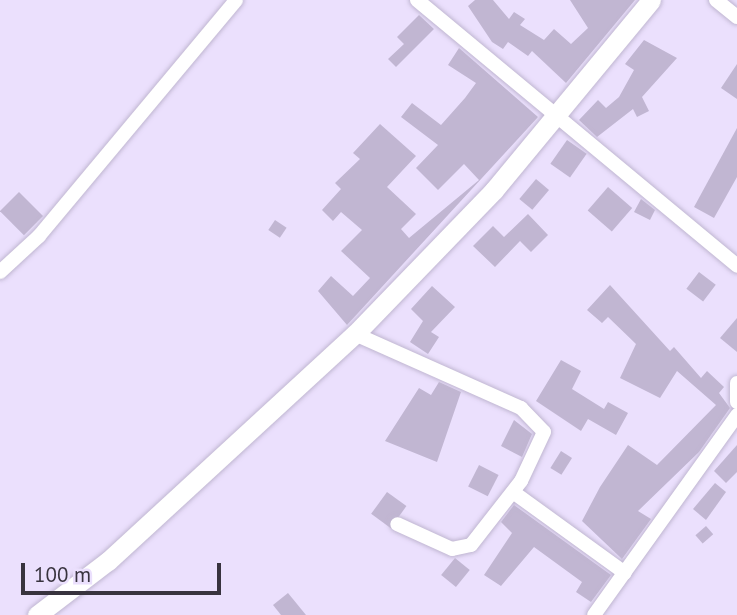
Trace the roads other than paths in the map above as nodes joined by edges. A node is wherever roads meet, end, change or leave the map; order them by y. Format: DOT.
graph roads {
  1 [pos="236,0"];
  2 [pos="417,0"];
  3 [pos="650,0"];
  4 [pos="716,0"];
  5 [pos="737,17"];
  6 [pos="554,116"];
  7 [pos="737,266"];
  8 [pos="0,272"];
  9 [pos="355,334"];
  10 [pos="737,383"];
  11 [pos="737,402"];
  12 [pos="737,415"];
  13 [pos="513,492"];
  14 [pos="397,524"];
  15 [pos="625,573"];
  16 [pos="46,612"];
  17 [pos="594,615"];
  1 -- 8 [label="street"];
  2 -- 6 [label="street"];
  3 -- 6 [label="street"];
  4 -- 5 [label="street"];
  6 -- 7 [label="street"];
  6 -- 9 [label="street"];
  9 -- 13 [label="street"];
  9 -- 16 [label="street"];
  10 -- 11 [label="street"];
  12 -- 15 [label="street"];
  13 -- 14 [label="street"];
  13 -- 15 [label="street"];
  15 -- 17 [label="street"];
}
